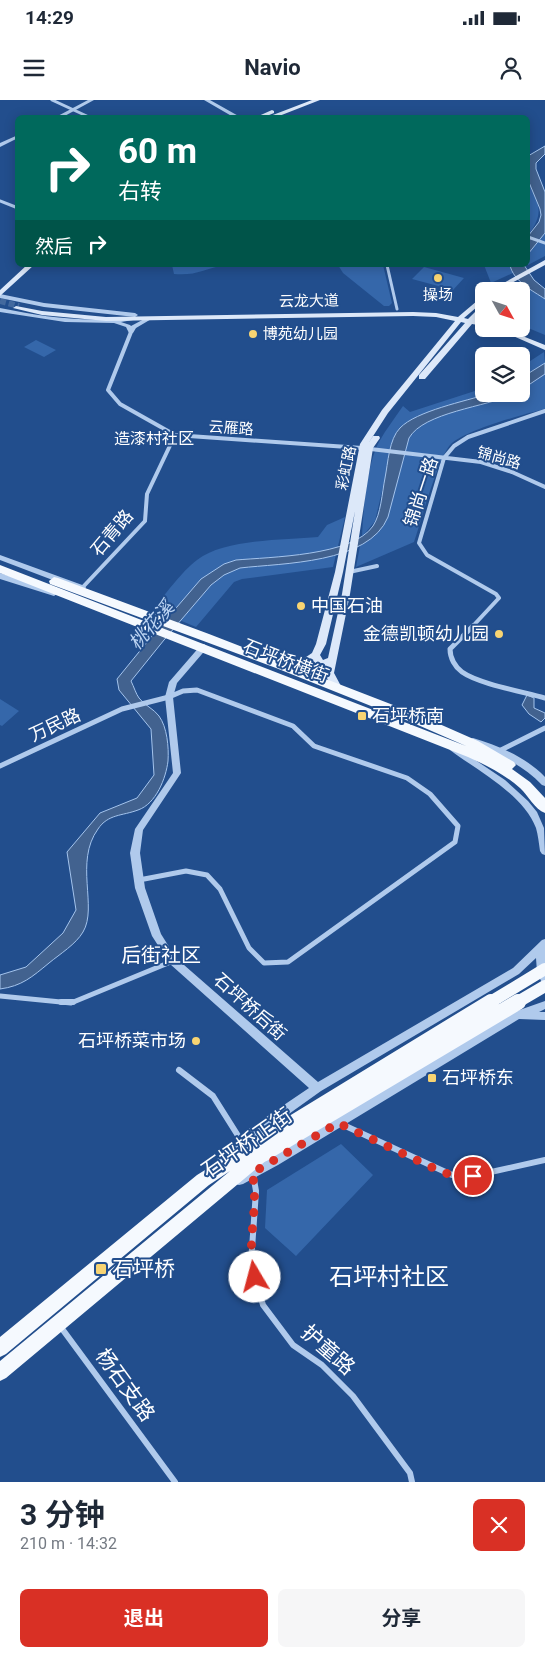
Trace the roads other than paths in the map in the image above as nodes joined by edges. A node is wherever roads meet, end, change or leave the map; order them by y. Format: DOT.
graph roads {
  1 [pos="52,100"];
  2 [pos="92,100"];
  3 [pos="206,100"];
  4 [pos="306,100"];
  5 [pos="317,100"];
  6 [pos="72,110"];
  7 [pos="62,115"];
  8 [pos="84,115"];
  9 [pos="234,115"];
  10 [pos="264,115"];
  11 [pos="275,115"];
  12 [pos="15,138"];
  13 [pos="0,145"];
  14 [pos="0,201"];
  15 [pos="15,207"];
  16 [pos="530,238"];
  17 [pos="545,243"];
  18 [pos="543,265"];
  19 [pos="20,267"];
  20 [pos="29,267"];
  21 [pos="387,267"];
  22 [pos="512,282"];
  23 [pos="0,286"];
  24 [pos="0,295"];
  25 [pos="475,304"];
  26 [pos="19,305"];
  27 [pos="475,308"];
  28 [pos="397,309"];
  29 [pos="0,310"];
  30 [pos="442,311"];
  31 [pos="9,312"];
  32 [pos="413,314"];
  33 [pos="135,317"];
  34 [pos="466,317"];
  35 [pos="150,318"];
  36 [pos="475,318"];
  37 [pos="475,321"];
  38 [pos="112,322"];
  39 [pos="475,327"];
  40 [pos="130,332"];
  41 [pos="448,333"];
  42 [pos="459,333"];
  43 [pos="530,333"];
  44 [pos="521,338"];
  45 [pos="545,339"];
  46 [pos="545,348"];
  47 [pos="545,411"];
  48 [pos="175,435"];
  49 [pos="366,448"];
  50 [pos="444,458"];
  51 [pos="545,487"];
  52 [pos="0,557"];
  53 [pos="0,562"];
  54 [pos="377,566"];
  55 [pos="0,569"];
  56 [pos="346,571"];
  57 [pos="0,576"];
  58 [pos="82,588"];
  59 [pos="334,594"];
  60 [pos="346,594"];
  61 [pos="98,597"];
  62 [pos="74,598"];
  63 [pos="179,632"];
  64 [pos="204,648"];
  65 [pos="315,655"];
  66 [pos="332,660"];
  67 [pos="292,670"];
  68 [pos="337,688"];
  69 [pos="167,697"];
  70 [pos="545,698"];
  71 [pos="545,728"];
  72 [pos="447,738"];
  73 [pos="499,751"];
  74 [pos="0,766"];
  75 [pos="545,783"];
  76 [pos="545,793"];
  77 [pos="545,808"];
  78 [pos="545,851"];
  79 [pos="139,880"];
  80 [pos="545,944"];
  81 [pos="173,961"];
  82 [pos="545,970"];
  83 [pos="545,980"];
  84 [pos="545,986"];
  85 [pos="0,996"];
  86 [pos="545,1004"];
  87 [pos="515,1016"];
  88 [pos="545,1016"];
  89 [pos="179,1070"];
  90 [pos="317,1088"];
  91 [pos="338,1123"];
  92 [pos="254,1147"];
  93 [pos="545,1160"];
  94 [pos="252,1173"];
  95 [pos="214,1193"];
  96 [pos="48,1309"];
  97 [pos="59,1324"];
  98 [pos="0,1348"];
  99 [pos="0,1372"];
  100 [pos="175,1482"];
  101 [pos="412,1482"];
  1 -- 6 [label="street"];
  2 -- 6 [label="street"];
  3 -- 9 [label="street"];
  4 -- 10 [label="main road"];
  5 -- 11 [label="main road"];
  6 -- 7 [label="street"];
  6 -- 8 [label="street"];
  12 -- 13 [label="street"];
  14 -- 15 [label="street"];
  16 -- 17 [label="street"];
  18 -- 22 [label="main road"];
  19 -- 23 [label="main road"];
  20 -- 24 [label="main road"];
  21 -- 28 [label="street"];
  24 -- 26 [label="street, 云龙大道"];
  25 -- 30 [label="main road"];
  26 -- 31 [label="street"];
  26 -- 33 [label="main road, 云龙大道"];
  27 -- 34 [label="main road, 彩虹路"];
  28 -- 30 [label="main road, 云龙大道"];
  28 -- 33 [label="main road, 云龙大道"];
  29 -- 31 [label="street, 云龙大道"];
  30 -- 34 [label="main road, 云龙大道"];
  31 -- 38 [label="street, 云龙大道"];
  32 -- 34 [label="main road, 云龙大道"];
  32 -- 35 [label="main road, 云龙大道"];
  32 -- 41 [label="main road"];
  33 -- 35 [label="main road, 云龙大道"];
  33 -- 38 [label="street, 云龙大道"];
  34 -- 36 [label="main road, 云龙大道"];
  34 -- 37 [label="main road, 云龙大道"];
  34 -- 41 [label="main road, 彩虹路"];
  34 -- 42 [label="main road, 彩虹路"];
  35 -- 40 [label="street"];
  38 -- 40 [label="street"];
  39 -- 42 [label="main road"];
  40 -- 48 [label="street, 云雁路"];
  41 -- 49 [label="main road, 彩虹路"];
  42 -- 49 [label="main road, 彩虹路"];
  43 -- 45 [label="main road"];
  44 -- 46 [label="main road"];
  47 -- 50 [label="street, 锦尚一路"];
  48 -- 49 [label="street, 云雁路"];
  48 -- 58 [label="street, 石青路"];
  49 -- 50 [label="street, 云雁路"];
  49 -- 56 [label="main road, 彩虹路"];
  50 -- 51 [label="street, 锦尚路"];
  50 -- 70 [label="street, 锦尚一路"];
  52 -- 58 [label="street"];
  53 -- 61 [label="main road, 石坪桥横街"];
  54 -- 56 [label="street"];
  55 -- 62 [label="main road, 石坪桥横街"];
  56 -- 59 [label="main road, 彩虹路"];
  56 -- 60 [label="main road, 彩虹路"];
  57 -- 62 [label="street"];
  58 -- 61 [label="street"];
  59 -- 60 [label="main road"];
  59 -- 65 [label="main road, 彩虹路"];
  60 -- 66 [label="main road, 彩虹路"];
  61 -- 63 [label="main road, 石坪桥横街"];
  62 -- 63 [label="main road, 石坪桥横街"];
  63 -- 64 [label="main road, 石坪桥横街"];
  63 -- 67 [label="main road, 石坪桥横街"];
  64 -- 69 [label="street, 石坪桥后街"];
  64 -- 72 [label="main road, 石坪桥横街"];
  65 -- 66 [label="main road"];
  65 -- 67 [label="main road"];
  66 -- 68 [label="main road, 彩虹路"];
  67 -- 68 [label="main road, 石坪桥横街"];
  68 -- 72 [label="main road, 石坪桥横街"];
  69 -- 74 [label="street, 万民路"];
  69 -- 79 [label="street, 石坪桥后街"];
  69 -- 79 [label="street, 万民路"];
  71 -- 73 [label="street"];
  72 -- 73 [label="street"];
  72 -- 76 [label="main road, 石坪桥横街"];
  72 -- 77 [label="main road, 石坪桥横街"];
  72 -- 78 [label="street"];
  73 -- 75 [label="street"];
  79 -- 81 [label="street, 石坪桥后街"];
  80 -- 83 [label="street"];
  80 -- 90 [label="street"];
  81 -- 85 [label="street"];
  81 -- 90 [label="street, 石坪桥后街"];
  82 -- 92 [label="main road, 石坪桥正街, bridge"];
  84 -- 92 [label="main road, 石坪桥正街, bridge"];
  86 -- 87 [label="street"];
  87 -- 88 [label="street"];
  87 -- 91 [label="street"];
  89 -- 92 [label="street"];
  90 -- 92 [label="street"];
  91 -- 93 [label="street"];
  91 -- 94 [label="street"];
  92 -- 95 [label="main road, 石坪桥正街"];
  92 -- 96 [label="main road, 石坪桥正街"];
  94 -- 95 [label="street"];
  94 -- 101 [label="street, 护童路"];
  95 -- 97 [label="main road, 石坪桥正街"];
  96 -- 97 [label="street, 杨石支路"];
  96 -- 98 [label="main road, 石坪桥正街"];
  97 -- 99 [label="main road, 石坪桥正街"];
  97 -- 100 [label="street, 杨石支路"];
}
